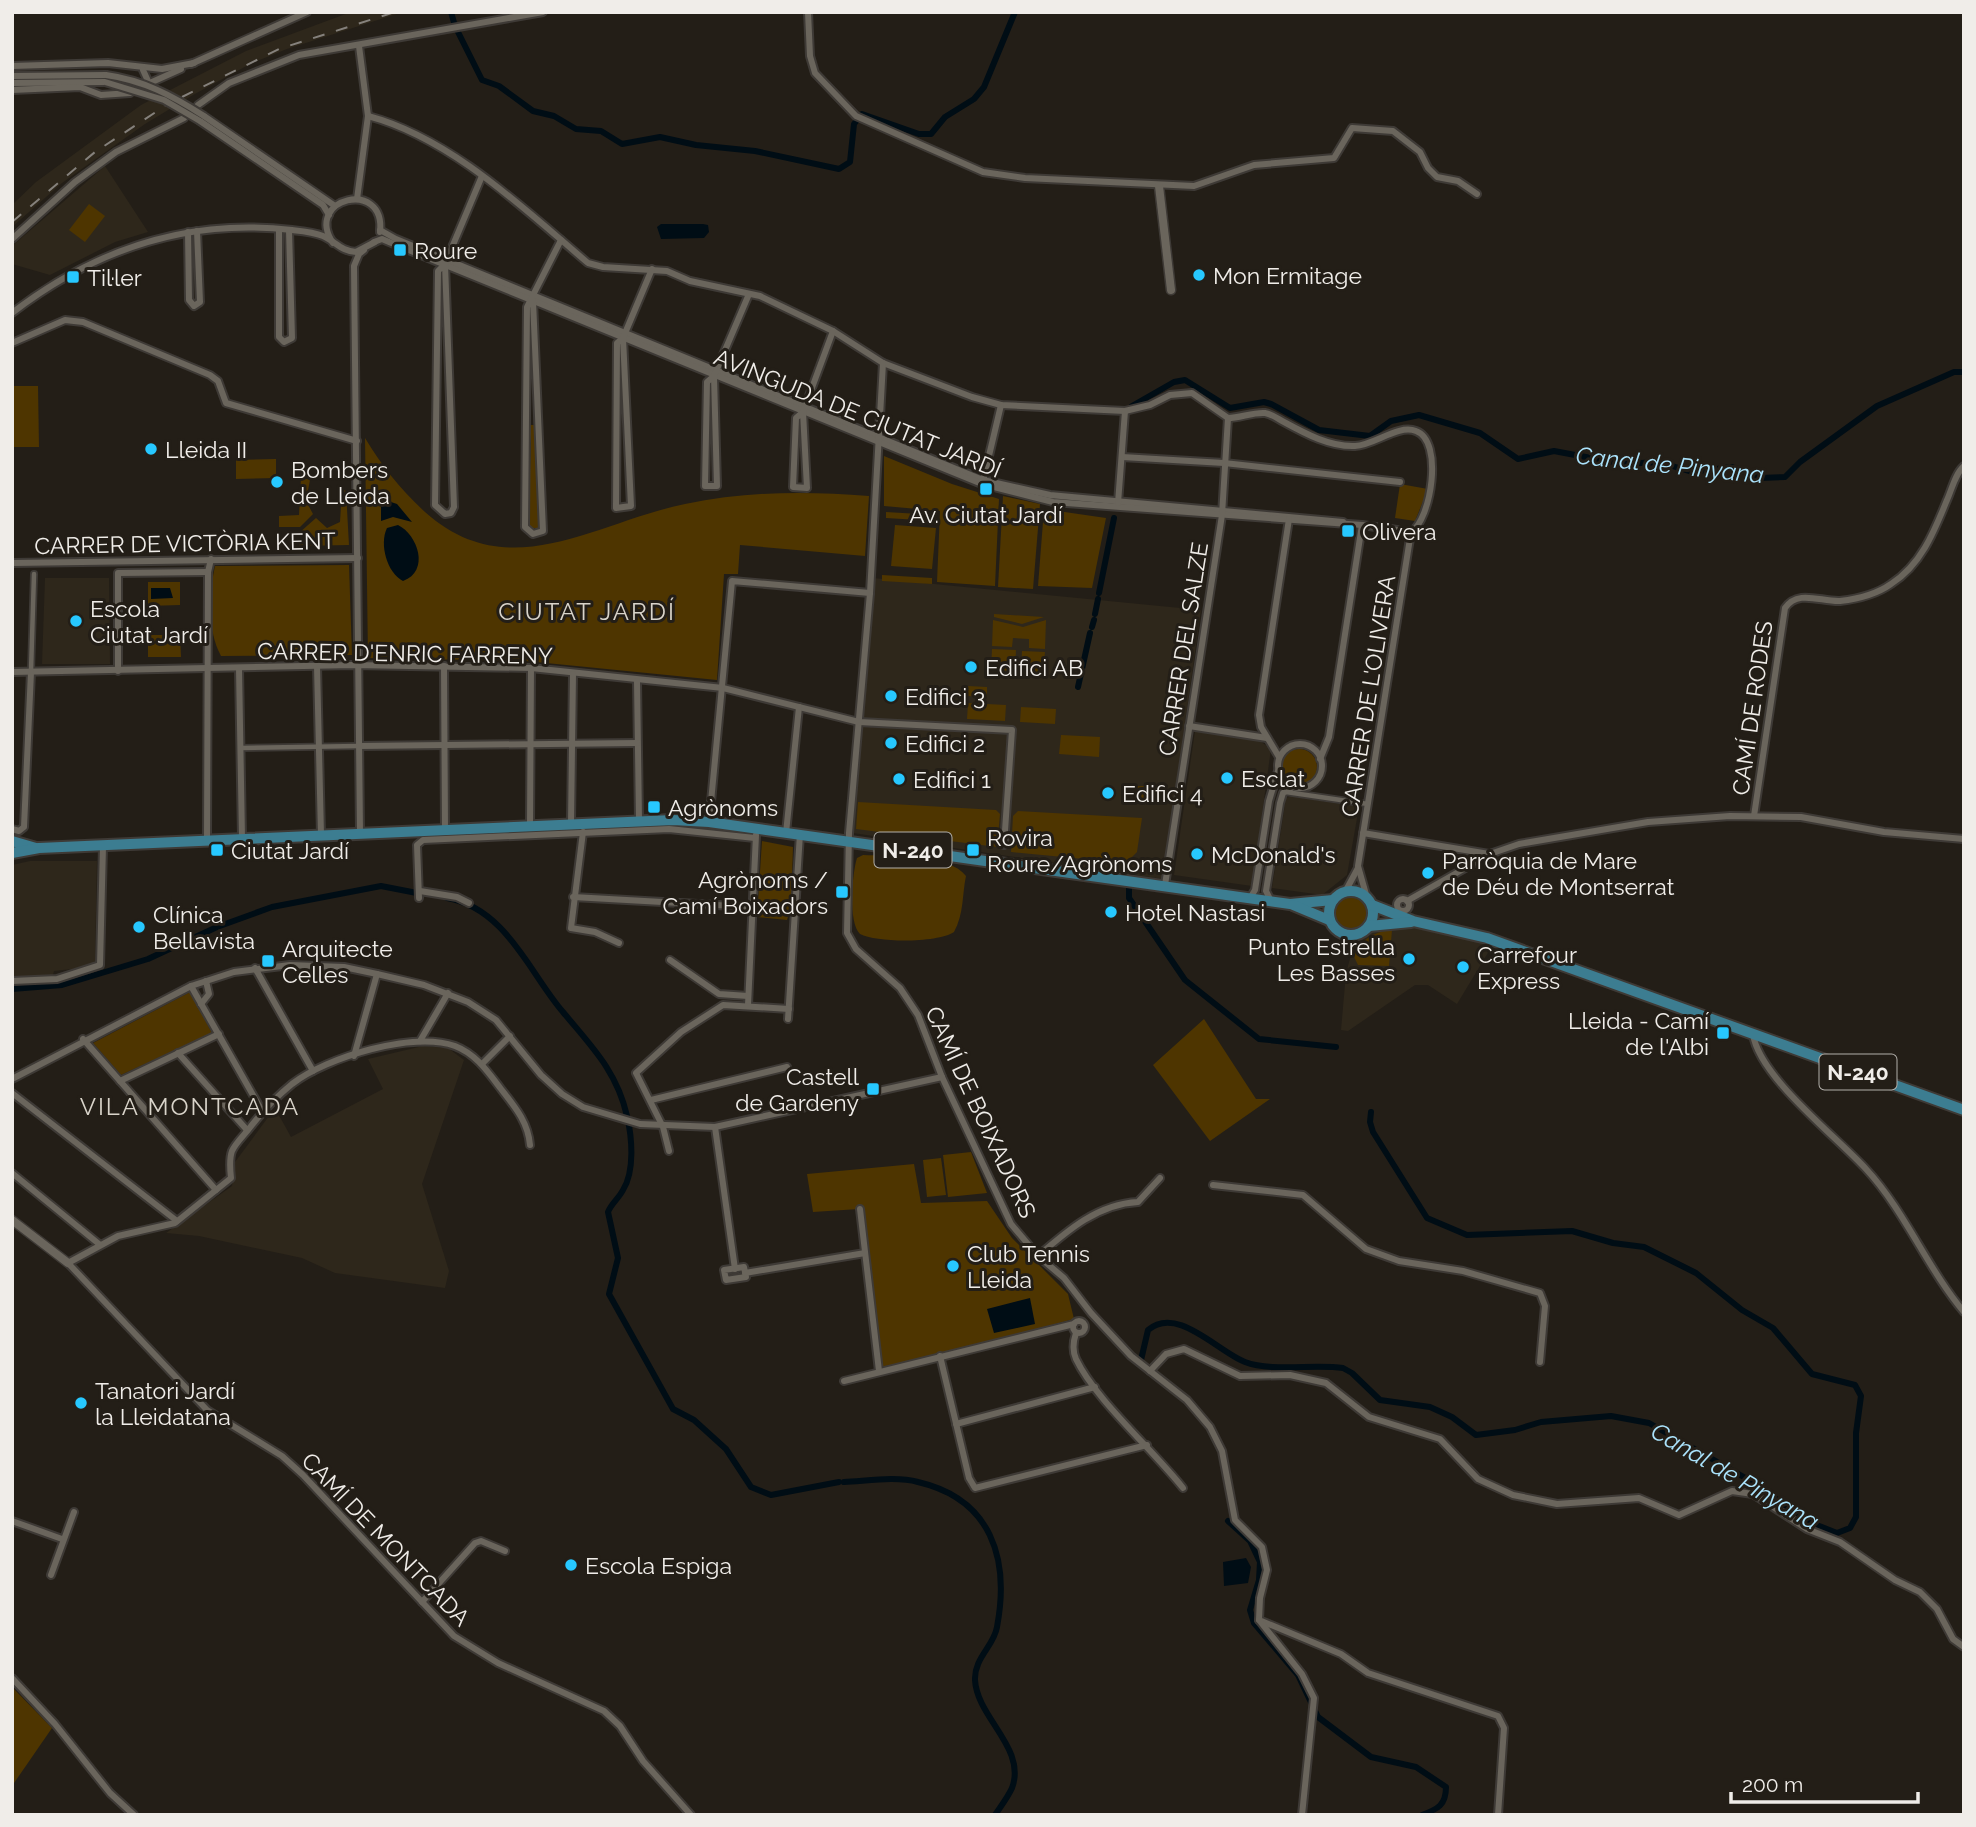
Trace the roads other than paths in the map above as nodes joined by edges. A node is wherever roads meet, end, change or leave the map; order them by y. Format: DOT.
graph roads {
  1 [pos="307,12"];
  2 [pos="543,12"];
  3 [pos="808,12"];
  4 [pos="359,46"];
  5 [pos="194,63"];
  6 [pos="12,66"];
  7 [pos="143,69"];
  8 [pos="12,76"];
  9 [pos="105,78"];
  10 [pos="12,83"];
  11 [pos="12,90"];
  12 [pos="130,93"];
  13 [pos="198,105"];
  14 [pos="368,116"];
  15 [pos="184,118"];
  16 [pos="202,119"];
  17 [pos="482,176"];
  18 [pos="1159,186"];
  19 [pos="1476,194"];
  20 [pos="358,199"];
  21 [pos="335,206"];
  22 [pos="329,215"];
  23 [pos="327,224"];
  24 [pos="279,229"];
  25 [pos="289,230"];
  26 [pos="380,230"];
  27 [pos="197,231"];
  28 [pos="188,232"];
  29 [pos="313,233"];
  30 [pos="12,239"];
  31 [pos="561,240"];
  32 [pos="374,242"];
  33 [pos="333,243"];
  34 [pos="364,250"];
  35 [pos="348,252"];
  36 [pos="446,262"];
  37 [pos="354,266"];
  38 [pos="652,269"];
  39 [pos="1171,290"];
  40 [pos="749,294"];
  41 [pos="534,299"];
  42 [pos="12,313"];
  43 [pos="833,331"];
  44 [pos="624,336"];
  45 [pos="12,343"];
  46 [pos="883,363"];
  47 [pos="715,373"];
  48 [pos="448,386"];
  49 [pos="437,387"];
  50 [pos="1001,405"];
  51 [pos="803,410"];
  52 [pos="1125,411"];
  53 [pos="540,416"];
  54 [pos="527,417"];
  55 [pos="1228,418"];
  56 [pos="617,430"];
  57 [pos="629,430"];
  58 [pos="356,441"];
  59 [pos="880,441"];
  60 [pos="1122,457"];
  61 [pos="1224,463"];
  62 [pos="1964,466"];
  63 [pos="983,482"];
  64 [pos="1400,482"];
  65 [pos="1118,503"];
  66 [pos="1222,512"];
  67 [pos="1289,519"];
  68 [pos="1362,525"];
  69 [pos="1411,532"];
  70 [pos="358,558"];
  71 [pos="211,559"];
  72 [pos="12,563"];
  73 [pos="208,572"];
  74 [pos="34,574"];
  75 [pos="870,593"];
  76 [pos="359,665"];
  77 [pos="317,666"];
  78 [pos="444,666"];
  79 [pos="239,668"];
  80 [pos="531,668"];
  81 [pos="207,670"];
  82 [pos="118,671"];
  83 [pos="12,672"];
  84 [pos="31,672"];
  85 [pos="573,674"];
  86 [pos="637,681"];
  87 [pos="723,688"];
  88 [pos="799,707"];
  89 [pos="859,722"];
  90 [pos="1189,726"];
  91 [pos="1267,738"];
  92 [pos="530,743"];
  93 [pos="572,743"];
  94 [pos="637,743"];
  95 [pos="445,744"];
  96 [pos="359,746"];
  97 [pos="241,748"];
  98 [pos="317,748"];
  99 [pos="1279,757"];
  100 [pos="1320,758"];
  101 [pos="1278,770"];
  102 [pos="1293,787"];
  103 [pos="1285,792"];
  104 [pos="1368,804"];
  105 [pos="1754,816"];
  106 [pos="639,820"];
  107 [pos="571,823"];
  108 [pos="530,825"];
  109 [pos="586,827"];
  110 [pos="709,827"];
  111 [pos="12,829"];
  112 [pos="610,831"];
  113 [pos="360,833"];
  114 [pos="756,833"];
  115 [pos="786,833"];
  116 [pos="1363,833"];
  117 [pos="444,834"];
  118 [pos="800,834"];
  119 [pos="321,835"];
  120 [pos="242,838"];
  121 [pos="1264,839"];
  122 [pos="1964,839"];
  123 [pos="12,841"];
  124 [pos="207,841"];
  125 [pos="848,841"];
  126 [pos="1273,842"];
  127 [pos="1004,845"];
  128 [pos="103,846"];
  129 [pos="39,848"];
  130 [pos="1472,851"];
  131 [pos="12,853"];
  132 [pos="1490,854"];
  133 [pos="1475,862"];
  134 [pos="1358,866"];
  135 [pos="1165,886"];
  136 [pos="1345,892"];
  137 [pos="573,897"];
  138 [pos="1250,898"];
  139 [pos="1333,900"];
  140 [pos="1271,901"];
  141 [pos="1369,901"];
  142 [pos="1407,901"];
  143 [pos="469,903"];
  144 [pos="1290,904"];
  145 [pos="752,907"];
  146 [pos="1329,920"];
  147 [pos="1413,921"];
  148 [pos="1369,926"];
  149 [pos="619,943"];
  150 [pos="670,960"];
  151 [pos="254,968"];
  152 [pos="377,974"];
  153 [pos="12,981"];
  154 [pos="206,981"];
  155 [pos="191,986"];
  156 [pos="448,993"];
  157 [pos="748,996"];
  158 [pos="201,1004"];
  159 [pos="748,1004"];
  160 [pos="789,1009"];
  161 [pos="788,1019"];
  162 [pos="219,1034"];
  163 [pos="1753,1034"];
  164 [pos="510,1036"];
  165 [pos="83,1039"];
  166 [pos="420,1041"];
  167 [pos="178,1053"];
  168 [pos="354,1056"];
  169 [pos="482,1064"];
  170 [pos="787,1067"];
  171 [pos="313,1071"];
  172 [pos="942,1077"];
  173 [pos="12,1079"];
  174 [pos="120,1081"];
  175 [pos="12,1093"];
  176 [pos="651,1100"];
  177 [pos="1964,1110"];
  178 [pos="262,1111"];
  179 [pos="663,1127"];
  180 [pos="715,1127"];
  181 [pos="247,1130"];
  182 [pos="530,1145"];
  183 [pos="669,1151"];
  184 [pos="12,1173"];
  185 [pos="1160,1178"];
  186 [pos="1213,1185"];
  187 [pos="216,1190"];
  188 [pos="860,1209"];
  189 [pos="12,1220"];
  190 [pos="177,1221"];
  191 [pos="99,1244"];
  192 [pos="865,1253"];
  193 [pos="1038,1256"];
  194 [pos="68,1263"];
  195 [pos="735,1269"];
  196 [pos="745,1273"];
  197 [pos="1964,1312"];
  198 [pos="1091,1313"];
  199 [pos="1083,1322"];
  200 [pos="1074,1324"];
  201 [pos="1076,1333"];
  202 [pos="940,1356"];
  203 [pos="1540,1362"];
  204 [pos="879,1371"];
  205 [pos="1150,1371"];
  206 [pos="844,1381"];
  207 [pos="1095,1387"];
  208 [pos="956,1424"];
  209 [pos="1147,1445"];
  210 [pos="1183,1488"];
  211 [pos="74,1512"];
  212 [pos="12,1521"];
  213 [pos="62,1539"];
  214 [pos="505,1550"];
  215 [pos="51,1575"];
  216 [pos="422,1602"];
  217 [pos="1259,1620"];
  218 [pos="1964,1647"];
  219 [pos="12,1678"];
  220 [pos="134,1815"];
  221 [pos="691,1815"];
  222 [pos="1302,1815"];
  223 [pos="1498,1815"];
  1 -- 5 [label="street"];
  2 -- 4 [label="street"];
  3 -- 18 [label="street"];
  4 -- 13 [label="street"];
  4 -- 14 [label="street"];
  5 -- 7 [label="street"];
  5 -- 7 [label="street"];
  6 -- 7 [label="street"];
  8 -- 9 [label="street"];
  9 -- 10 [label="street"];
  9 -- 16 [label="street, bridge"];
  11 -- 12 [label="street"];
  14 -- 17 [label="street"];
  14 -- 20 [label="street"];
  15 -- 30 [label="street"];
  16 -- 21 [label="street"];
  16 -- 22 [label="street"];
  17 -- 31 [label="street"];
  17 -- 36 [label="street"];
  18 -- 19 [label="street"];
  18 -- 39 [label="street"];
  20 -- 21 [label="street"];
  20 -- 26 [label="street"];
  21 -- 22 [label="street"];
  22 -- 23 [label="street"];
  23 -- 29 [label="street"];
  23 -- 33 [label="street"];
  24 -- 25 [label="street"];
  24 -- 25 [label="street"];
  24 -- 27 [label="street"];
  25 -- 29 [label="street"];
  26 -- 32 [label="street"];
  26 -- 36 [label="street, AVINGUDA DE CIUTAT JARDÍ"];
  27 -- 28 [label="street"];
  27 -- 28 [label="street"];
  28 -- 42 [label="street"];
  29 -- 33 [label="street"];
  31 -- 38 [label="street"];
  31 -- 41 [label="street"];
  32 -- 34 [label="street"];
  32 -- 36 [label="street, AVINGUDA DE CIUTAT JARDÍ"];
  33 -- 35 [label="street"];
  34 -- 35 [label="street"];
  34 -- 37 [label="street"];
  35 -- 37 [label="street"];
  36 -- 41 [label="street, AVINGUDA DE CIUTAT JARDÍ"];
  36 -- 48 [label="street"];
  36 -- 49 [label="street"];
  37 -- 58 [label="street"];
  38 -- 40 [label="street"];
  38 -- 44 [label="street"];
  40 -- 43 [label="street"];
  40 -- 47 [label="street"];
  41 -- 44 [label="street, AVINGUDA DE CIUTAT JARDÍ"];
  41 -- 53 [label="street"];
  41 -- 54 [label="street"];
  43 -- 46 [label="street"];
  43 -- 51 [label="street"];
  44 -- 47 [label="street, AVINGUDA DE CIUTAT JARDÍ"];
  44 -- 56 [label="street"];
  44 -- 57 [label="street"];
  45 -- 58 [label="street"];
  46 -- 50 [label="street"];
  46 -- 59 [label="street, CAMÍ DE BOIXADORS"];
  47 -- 47 [label="street"];
  47 -- 51 [label="street, AVINGUDA DE CIUTAT JARDÍ"];
  48 -- 49 [label="street"];
  48 -- 49 [label="street"];
  50 -- 52 [label="street"];
  50 -- 63 [label="street"];
  51 -- 51 [label="street"];
  51 -- 59 [label="street, AVINGUDA DE CIUTAT JARDÍ"];
  52 -- 55 [label="street"];
  52 -- 60 [label="street"];
  53 -- 54 [label="street"];
  53 -- 54 [label="street"];
  55 -- 61 [label="street, CARRER DEL SALZE"];
  55 -- 69 [label="street, CARRER DE L'OLIVERA"];
  56 -- 57 [label="street"];
  56 -- 57 [label="street"];
  58 -- 70 [label="street"];
  59 -- 63 [label="street, AVINGUDA DE CIUTAT JARDÍ"];
  59 -- 75 [label="street, CAMÍ DE BOIXADORS"];
  60 -- 61 [label="street"];
  60 -- 65 [label="street"];
  61 -- 64 [label="street"];
  61 -- 66 [label="street, CARRER DEL SALZE"];
  62 -- 105 [label="street, CAMÍ DE RODES"];
  63 -- 65 [label="street, AVINGUDA DE CIUTAT JARDÍ"];
  65 -- 66 [label="street, AVINGUDA DE CIUTAT JARDÍ"];
  66 -- 67 [label="street, AVINGUDA DE CIUTAT JARDÍ"];
  66 -- 90 [label="street, CARRER DEL SALZE"];
  67 -- 68 [label="street, AVINGUDA DE CIUTAT JARDÍ"];
  67 -- 91 [label="street"];
  68 -- 69 [label="street, AVINGUDA DE CIUTAT JARDÍ"];
  68 -- 100 [label="street"];
  69 -- 104 [label="street, CARRER DE L'OLIVERA"];
  70 -- 71 [label="street, CARRER DE VICTÒRIA KENT"];
  70 -- 76 [label="street"];
  71 -- 72 [label="street, CARRER DE VICTÒRIA KENT"];
  71 -- 73 [label="street"];
  73 -- 81 [label="street"];
  73 -- 82 [label="street, CARRER DE VICTÒRIA KENT"];
  74 -- 84 [label="street"];
  75 -- 87 [label="street"];
  75 -- 89 [label="street, CAMÍ DE BOIXADORS"];
  76 -- 77 [label="street, CARRER D'ENRIC FARRENY"];
  76 -- 78 [label="street, CARRER D'ENRIC FARRENY"];
  76 -- 96 [label="street"];
  77 -- 79 [label="street, CARRER D'ENRIC FARRENY"];
  77 -- 98 [label="street"];
  78 -- 80 [label="street, CARRER D'ENRIC FARRENY"];
  78 -- 95 [label="street"];
  79 -- 81 [label="street, CARRER D'ENRIC FARRENY"];
  79 -- 97 [label="street"];
  80 -- 85 [label="street, CARRER D'ENRIC FARRENY"];
  80 -- 92 [label="street"];
  81 -- 82 [label="street, CARRER D'ENRIC FARRENY"];
  81 -- 124 [label="street"];
  82 -- 84 [label="street, CARRER D'ENRIC FARRENY"];
  83 -- 84 [label="street, CARRER D'ENRIC FARRENY"];
  84 -- 111 [label="street"];
  85 -- 86 [label="street, CARRER D'ENRIC FARRENY"];
  85 -- 93 [label="street"];
  86 -- 87 [label="street, CARRER D'ENRIC FARRENY"];
  86 -- 94 [label="street"];
  87 -- 88 [label="street, CARRER D'ENRIC FARRENY"];
  87 -- 110 [label="street"];
  88 -- 89 [label="street, CARRER D'ENRIC FARRENY"];
  88 -- 115 [label="street"];
  89 -- 125 [label="street, CAMÍ DE BOIXADORS"];
  89 -- 127 [label="street, CARRER D'ENRIC FARRENY"];
  90 -- 91 [label="street"];
  90 -- 135 [label="street, CARRER DEL SALZE"];
  91 -- 99 [label="street"];
  92 -- 93 [label="street"];
  92 -- 95 [label="street"];
  92 -- 108 [label="street"];
  93 -- 94 [label="street"];
  93 -- 107 [label="street"];
  94 -- 106 [label="street"];
  95 -- 96 [label="street"];
  95 -- 117 [label="street"];
  96 -- 98 [label="street"];
  96 -- 113 [label="street"];
  97 -- 98 [label="street"];
  97 -- 120 [label="street"];
  98 -- 119 [label="street"];
  99 -- 100 [label="street"];
  99 -- 101 [label="street"];
  100 -- 102 [label="street"];
  101 -- 102 [label="street"];
  101 -- 121 [label="street"];
  102 -- 103 [label="street"];
  103 -- 104 [label="street"];
  103 -- 126 [label="street"];
  104 -- 116 [label="street, CARRER DE L'OLIVERA"];
  105 -- 122 [label="street"];
  105 -- 132 [label="street"];
  106 -- 109 [label="main road, N-240"];
  106 -- 110 [label="main road, N-240"];
  107 -- 108 [label="main road, N-240"];
  107 -- 109 [label="main road, N-240"];
  108 -- 117 [label="main road, N-240"];
  109 -- 112 [label="street"];
  109 -- 112 [label="street"];
  109 -- 117 [label="street"];
  109 -- 137 [label="street"];
  110 -- 112 [label="street"];
  110 -- 114 [label="main road, N-240"];
  113 -- 117 [label="main road, N-240"];
  113 -- 119 [label="main road, N-240"];
  114 -- 115 [label="main road, N-240"];
  114 -- 145 [label="street"];
  115 -- 118 [label="main road, N-240"];
  116 -- 130 [label="street"];
  116 -- 134 [label="street, CARRER DE L'OLIVERA"];
  117 -- 143 [label="street"];
  118 -- 125 [label="main road, N-240"];
  118 -- 160 [label="street"];
  119 -- 120 [label="main road, N-240"];
  120 -- 124 [label="main road, N-240"];
  121 -- 126 [label="street"];
  121 -- 138 [label="street"];
  123 -- 129 [label="main road, N-240"];
  124 -- 128 [label="main road, N-240"];
  125 -- 135 [label="main road, N-240"];
  125 -- 172 [label="street, CAMÍ DE BOIXADORS"];
  126 -- 140 [label="street"];
  128 -- 129 [label="main road, N-240"];
  128 -- 153 [label="street"];
  129 -- 131 [label="main road, N-240"];
  130 -- 132 [label="street"];
  130 -- 133 [label="street"];
  132 -- 133 [label="street"];
  133 -- 142 [label="street"];
  134 -- 136 [label="street, CARRER DE L'OLIVERA"];
  134 -- 141 [label="street, CARRER DE L'OLIVERA"];
  135 -- 138 [label="main road, N-240"];
  136 -- 139 [label="main road, N-240"];
  136 -- 141 [label="main road, N-240"];
  137 -- 145 [label="street"];
  137 -- 149 [label="street"];
  138 -- 140 [label="main road, N-240"];
  139 -- 144 [label="main road, N-240"];
  139 -- 146 [label="main road"];
  140 -- 144 [label="main road, N-240"];
  141 -- 147 [label="main road, N-240"];
  141 -- 148 [label="main road"];
  144 -- 146 [label="main road, N-240"];
  145 -- 157 [label="street"];
  146 -- 148 [label="main road, N-240"];
  147 -- 148 [label="main road, N-240"];
  147 -- 163 [label="main road, N-240"];
  150 -- 157 [label="street"];
  151 -- 152 [label="street"];
  151 -- 154 [label="street"];
  151 -- 171 [label="street"];
  152 -- 156 [label="street"];
  152 -- 168 [label="street"];
  154 -- 155 [label="street"];
  154 -- 158 [label="street"];
  155 -- 158 [label="street"];
  155 -- 165 [label="street"];
  156 -- 164 [label="street"];
  156 -- 166 [label="street"];
  157 -- 159 [label="street"];
  158 -- 162 [label="street"];
  159 -- 160 [label="street"];
  159 -- 176 [label="street"];
  160 -- 161 [label="street"];
  162 -- 167 [label="street"];
  162 -- 178 [label="street"];
  163 -- 177 [label="main road, N-240"];
  163 -- 197 [label="street"];
  164 -- 169 [label="street"];
  164 -- 179 [label="street"];
  165 -- 173 [label="street"];
  165 -- 174 [label="street"];
  166 -- 168 [label="street"];
  166 -- 169 [label="street"];
  167 -- 174 [label="street"];
  167 -- 181 [label="street"];
  168 -- 171 [label="street"];
  169 -- 182 [label="street"];
  170 -- 176 [label="street"];
  171 -- 178 [label="street"];
  172 -- 180 [label="street"];
  172 -- 193 [label="street, CAMÍ DE BOIXADORS"];
  174 -- 187 [label="street"];
  175 -- 190 [label="street"];
  176 -- 179 [label="street"];
  178 -- 181 [label="street"];
  179 -- 180 [label="street"];
  179 -- 183 [label="street"];
  180 -- 195 [label="street"];
  181 -- 187 [label="street"];
  184 -- 191 [label="street"];
  185 -- 193 [label="street"];
  186 -- 203 [label="street"];
  187 -- 190 [label="street"];
  188 -- 192 [label="street"];
  189 -- 194 [label="street"];
  190 -- 191 [label="street"];
  191 -- 194 [label="street"];
  192 -- 196 [label="street"];
  192 -- 204 [label="street"];
  193 -- 198 [label="street, CAMÍ DE BOIXADORS"];
  194 -- 216 [label="street, CAMÍ DE MONTCADA"];
  195 -- 196 [label="street"];
  195 -- 196 [label="street"];
  198 -- 199 [label="street"];
  198 -- 205 [label="street, CAMÍ DE BOIXADORS"];
  199 -- 200 [label="street"];
  199 -- 201 [label="street"];
  200 -- 201 [label="street"];
  200 -- 202 [label="street"];
  201 -- 207 [label="street"];
  202 -- 204 [label="street"];
  202 -- 208 [label="street"];
  204 -- 206 [label="street"];
  205 -- 217 [label="street, CAMÍ DE BOIXADORS"];
  205 -- 218 [label="street"];
  207 -- 208 [label="street"];
  207 -- 209 [label="street"];
  208 -- 209 [label="street"];
  209 -- 210 [label="street"];
  211 -- 213 [label="street"];
  212 -- 213 [label="street"];
  213 -- 215 [label="street"];
  214 -- 216 [label="street"];
  216 -- 221 [label="street, CAMÍ DE MONTCADA"];
  217 -- 222 [label="street"];
  217 -- 223 [label="street"];
  219 -- 220 [label="street"];
}
